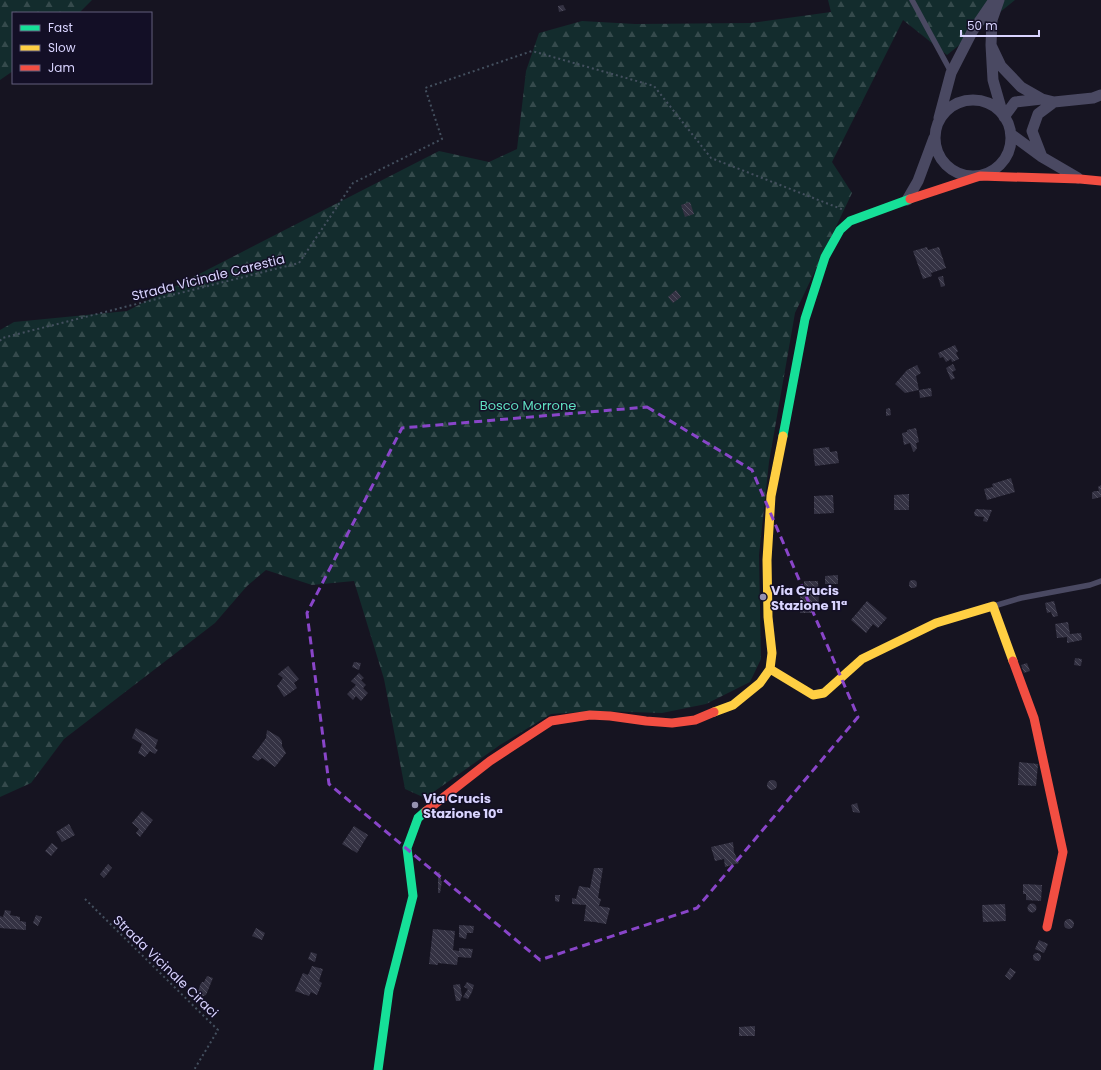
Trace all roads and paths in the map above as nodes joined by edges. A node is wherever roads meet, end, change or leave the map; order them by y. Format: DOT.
graph roads {
  1 [pos="912,0"];
  2 [pos="994,0"];
  3 [pos="999,0"];
  4 [pos="991,45"];
  5 [pos="951,73"];
  6 [pos="1101,95"];
  7 [pos="1042,99"];
  8 [pos="1054,102"];
  9 [pos="1004,117"];
  10 [pos="936,130"];
  11 [pos="1012,135"];
  12 [pos="1042,157"];
  13 [pos="980,176"];
  14 [pos="1080,179"];
  15 [pos="1101,181"];
  16 [pos="907,200"];
  17 [pos="861,217"];
  18 [pos="0,341"];
  19 [pos="1101,582"];
  20 [pos="993,606"];
  21 [pos="770,669"];
  22 [pos="85,899"];
  23 [pos="1047,927"];
  24 [pos="194,1070"];
  25 [pos="378,1070"];
  1 -- 5 [label="lane"];
  2 -- 5 [label="street"];
  3 -- 4 [label="street"];
  4 -- 7 [label="street"];
  4 -- 9 [label="street"];
  5 -- 10 [label="street"];
  6 -- 8 [label="street"];
  7 -- 8 [label="street"];
  7 -- 9 [label="street"];
  8 -- 12 [label="street"];
  9 -- 10 [label="street"];
  9 -- 11 [label="street"];
  10 -- 13 [label="street"];
  10 -- 16 [label="street"];
  11 -- 12 [label="street"];
  11 -- 13 [label="street"];
  12 -- 14 [label="street"];
  13 -- 14 [label="street"];
  13 -- 16 [label="street"];
  14 -- 15 [label="street"];
  16 -- 17 [label="street"];
  17 -- 18 [label="path, Strada Vicinale Carestia"];
  17 -- 21 [label="street"];
  19 -- 20 [label="lane"];
  20 -- 21 [label="street"];
  20 -- 23 [label="street"];
  21 -- 25 [label="street"];
  22 -- 24 [label="path, Strada Vicinale Ciraci"];
}
